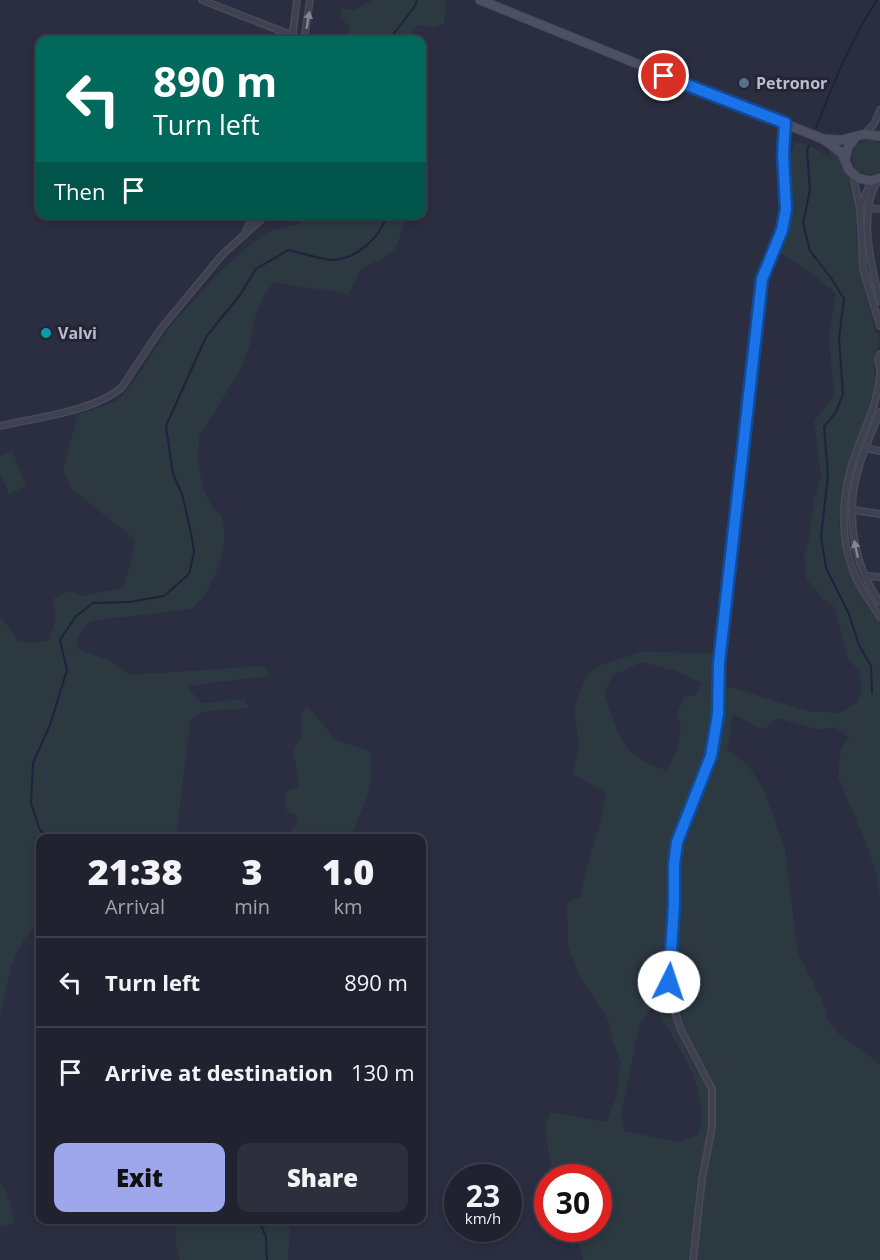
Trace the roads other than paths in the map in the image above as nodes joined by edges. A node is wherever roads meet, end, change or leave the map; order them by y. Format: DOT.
graph roads {
  1 [pos="202,0"];
  2 [pos="297,0"];
  3 [pos="310,0"];
  4 [pos="480,0"];
  5 [pos="288,36"];
  6 [pos="293,36"];
  7 [pos="305,36"];
  8 [pos="880,110"];
  9 [pos="785,123"];
  10 [pos="865,134"];
  11 [pos="880,136"];
  12 [pos="856,137"];
  13 [pos="823,139"];
  14 [pos="845,159"];
  15 [pos="853,174"];
  16 [pos="877,179"];
  17 [pos="869,208"];
  18 [pos="860,209"];
  19 [pos="880,209"];
  20 [pos="252,219"];
  21 [pos="261,219"];
  22 [pos="245,233"];
  23 [pos="880,272"];
  24 [pos="873,273"];
  25 [pos="880,301"];
  26 [pos="880,326"];
  27 [pos="880,354"];
  28 [pos="880,371"];
  29 [pos="879,391"];
  30 [pos="880,412"];
  31 [pos="0,426"];
  32 [pos="866,448"];
  33 [pos="880,452"];
  34 [pos="853,510"];
  35 [pos="880,514"];
  36 [pos="865,576"];
  37 [pos="880,577"];
  38 [pos="880,602"];
  39 [pos="880,617"];
  40 [pos="693,1260"];
  1 -- 5 [label="street"];
  2 -- 6 [label="street"];
  7 -- 3 [label="street, one-way"];
  4 -- 9 [label="main road"];
  8 -- 10 [label="street"];
  9 -- 13 [label="main road"];
  9 -- 40 [label="street"];
  10 -- 11 [label="main road"];
  10 -- 12 [label="main road"];
  12 -- 13 [label="main road"];
  12 -- 14 [label="main road"];
  13 -- 14 [label="main road"];
  14 -- 15 [label="main road"];
  15 -- 16 [label="main road"];
  15 -- 18 [label="street"];
  16 -- 17 [label="street"];
  16 -- 18 [label="street"];
  17 -- 19 [label="street"];
  17 -- 24 [label="street"];
  18 -- 26 [label="street"];
  20 -- 22 [label="street"];
  21 -- 22 [label="street"];
  22 -- 31 [label="street"];
  23 -- 24 [label="street"];
  24 -- 25 [label="street"];
  27 -- 28 [label="street"];
  28 -- 29 [label="street"];
  29 -- 39 [label="street"];
  30 -- 32 [label="street"];
  32 -- 33 [label="street"];
  32 -- 34 [label="street"];
  34 -- 35 [label="street"];
  36 -- 34 [label="street, one-way"];
  36 -- 37 [label="street"];
  36 -- 38 [label="street"];
}
